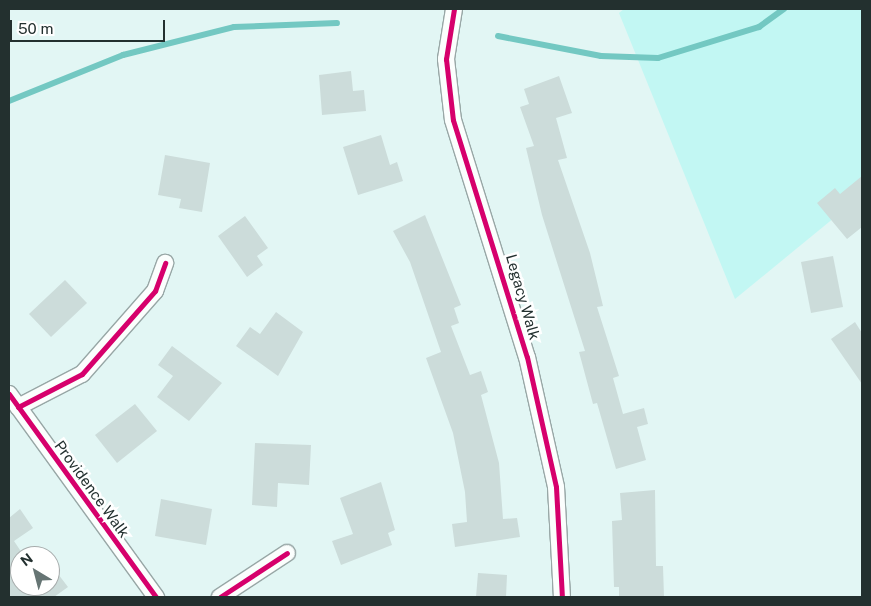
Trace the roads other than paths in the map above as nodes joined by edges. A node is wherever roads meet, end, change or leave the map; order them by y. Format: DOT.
graph roads {
  1 [pos="454,9"];
  2 [pos="165,263"];
  3 [pos="13,401"];
  4 [pos="287,553"];
  5 [pos="156,597"];
  6 [pos="220,597"];
  7 [pos="562,597"];
  1 -- 7 [label="street, Legacy Walk"];
  2 -- 3 [label="street"];
  3 -- 5 [label="street, Providence Walk"];
  4 -- 6 [label="street"];
}
